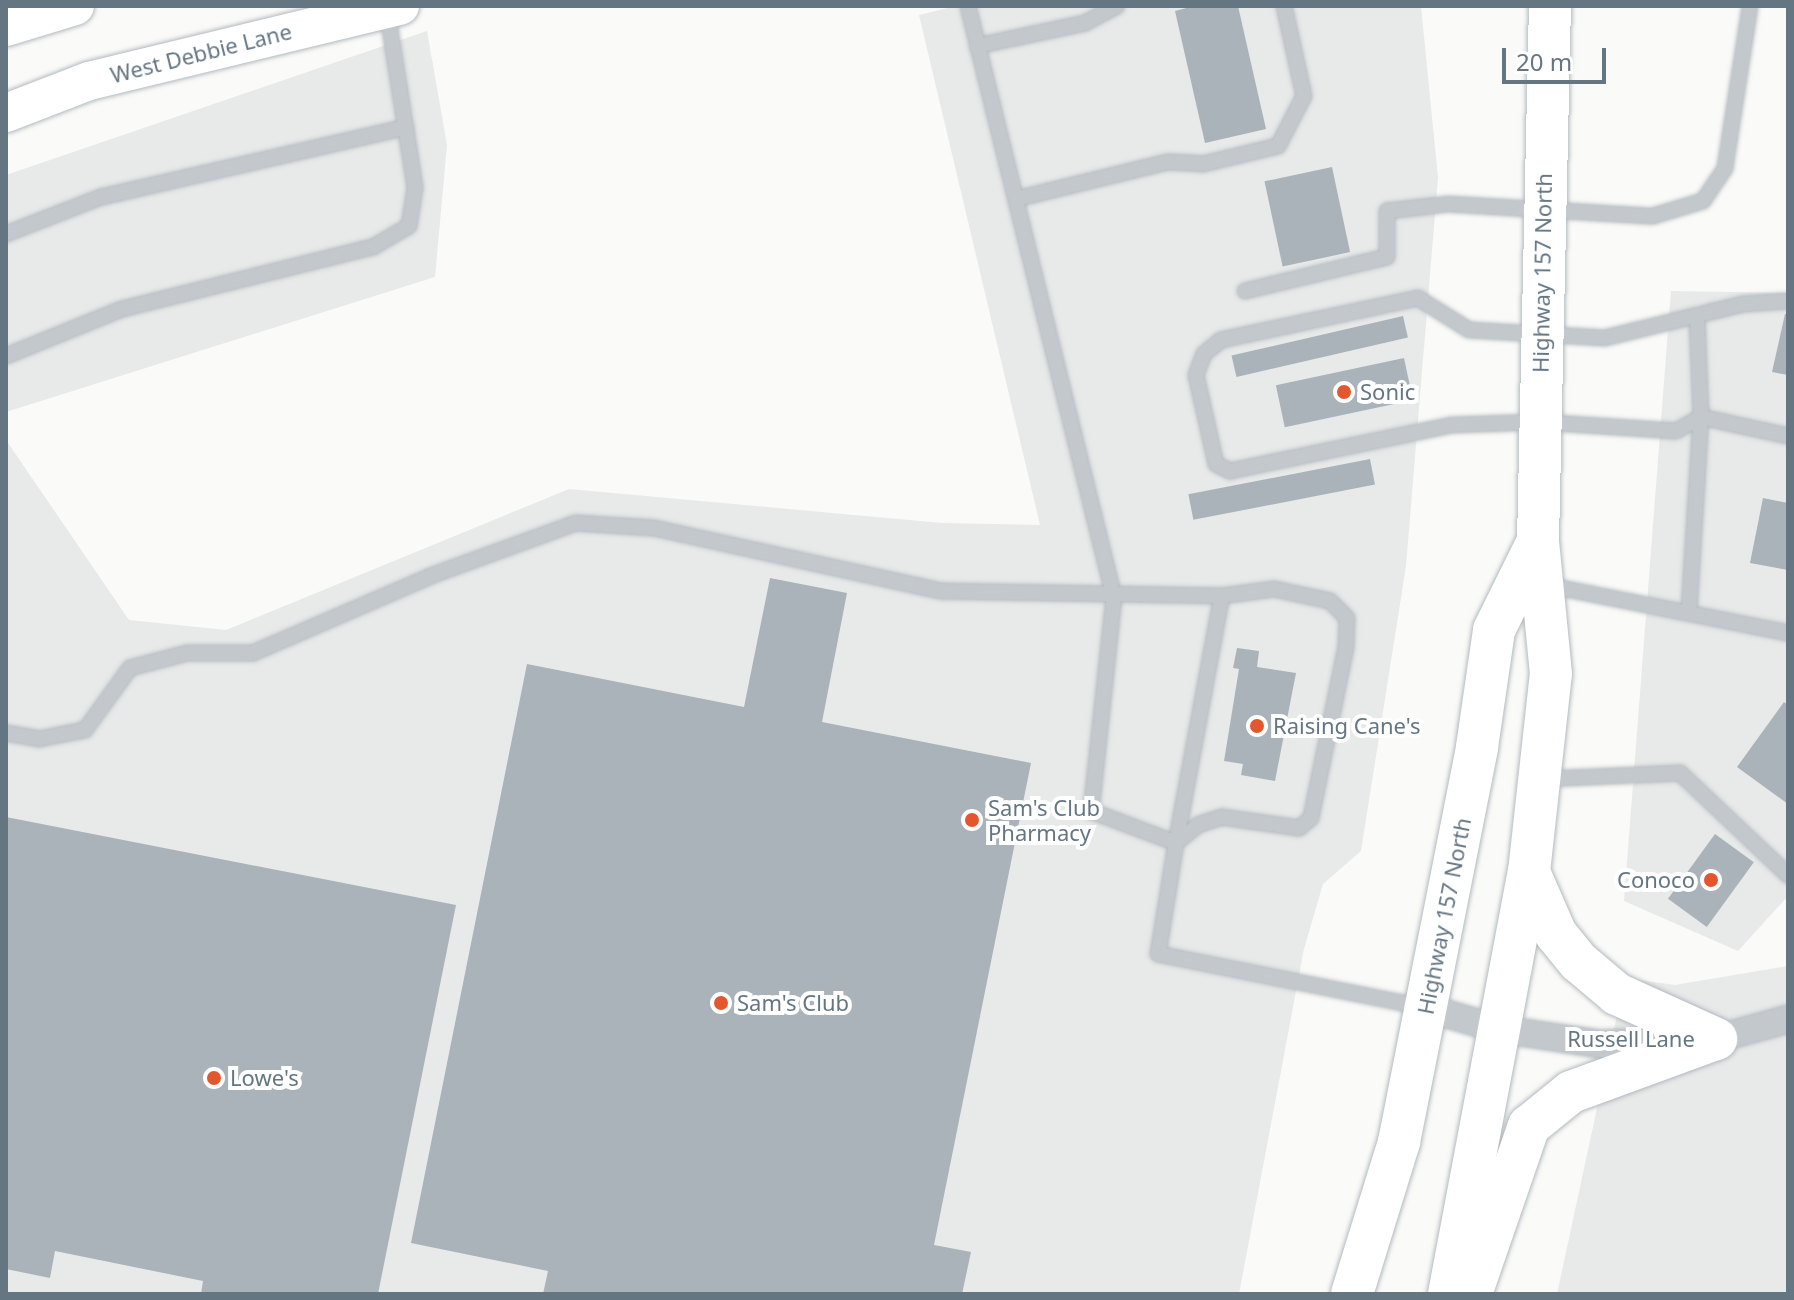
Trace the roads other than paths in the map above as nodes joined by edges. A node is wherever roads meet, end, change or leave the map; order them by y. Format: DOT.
graph roads {
  1 [pos="75,6"];
  2 [pos="968,6"];
  3 [pos="1117,6"];
  4 [pos="1284,6"];
  5 [pos="1550,6"];
  6 [pos="1750,6"];
  7 [pos="391,7"];
  8 [pos="6,27"];
  9 [pos="977,46"];
  10 [pos="6,113"];
  11 [pos="406,127"];
  12 [pos="1016,199"];
  13 [pos="1542,207"];
  14 [pos="6,234"];
  15 [pos="1245,291"];
  16 [pos="1788,301"];
  17 [pos="1697,319"];
  18 [pos="1540,331"];
  19 [pos="6,356"];
  20 [pos="1701,417"];
  21 [pos="1539,422"];
  22 [pos="1788,436"];
  23 [pos="1538,541"];
  24 [pos="1542,584"];
  25 [pos="1222,596"];
  26 [pos="1114,597"];
  27 [pos="1689,612"];
  28 [pos="1788,633"];
  29 [pos="6,733"];
  30 [pos="1542,779"];
  31 [pos="1176,843"];
  32 [pos="1529,872"];
  33 [pos="1788,875"];
  34 [pos="1427,1008"];
  35 [pos="1788,1019"];
  36 [pos="1498,1029"];
  37 [pos="1716,1039"];
  38 [pos="1352,1294"];
  39 [pos="1449,1294"];
  40 [pos="1471,1294"];
  1 -- 8 [label="main road"];
  2 -- 9 [label="lane"];
  3 -- 9 [label="lane"];
  4 -- 12 [label="lane"];
  5 -- 13 [label="main road, Highway 157 North"];
  6 -- 13 [label="lane"];
  7 -- 10 [label="main road, West Debbie Lane"];
  7 -- 11 [label="lane"];
  9 -- 12 [label="lane"];
  11 -- 14 [label="lane"];
  11 -- 19 [label="lane"];
  12 -- 26 [label="lane"];
  13 -- 15 [label="lane"];
  13 -- 18 [label="main road, Highway 157 North"];
  16 -- 17 [label="lane"];
  17 -- 18 [label="lane"];
  17 -- 20 [label="lane"];
  18 -- 21 [label="main road, Highway 157 North"];
  18 -- 21 [label="lane"];
  20 -- 21 [label="lane"];
  20 -- 22 [label="lane"];
  20 -- 27 [label="lane"];
  21 -- 23 [label="main road, Highway 157 North"];
  23 -- 24 [label="main road, Highway 157 North"];
  23 -- 34 [label="main road, Highway 157 North"];
  24 -- 27 [label="lane"];
  24 -- 30 [label="main road, Highway 157 North"];
  25 -- 26 [label="lane"];
  25 -- 31 [label="lane"];
  25 -- 31 [label="lane"];
  26 -- 29 [label="lane"];
  26 -- 31 [label="lane"];
  27 -- 28 [label="lane"];
  30 -- 32 [label="main road, Highway 157 North"];
  30 -- 33 [label="lane"];
  31 -- 34 [label="lane"];
  32 -- 36 [label="main road, Highway 157 North"];
  32 -- 37 [label="main road"];
  34 -- 36 [label="street, Russell Lane"];
  34 -- 38 [label="main road, Highway 157 North"];
  35 -- 37 [label="street, Russell Lane"];
  36 -- 37 [label="street, Russell Lane"];
  36 -- 39 [label="main road, Highway 157 North"];
  37 -- 40 [label="main road"];
}
